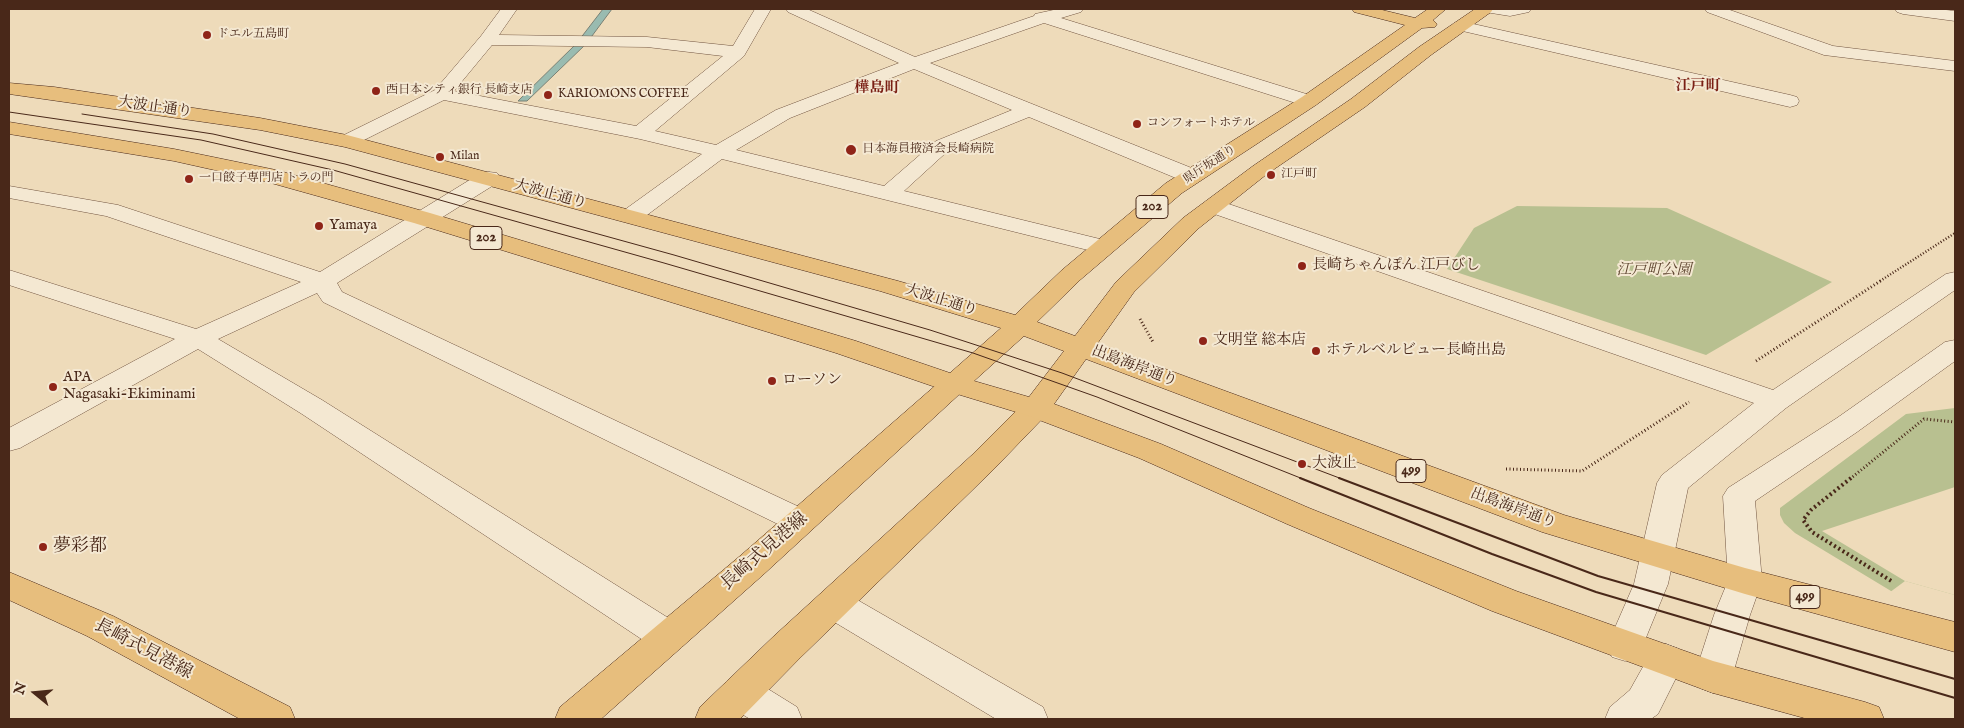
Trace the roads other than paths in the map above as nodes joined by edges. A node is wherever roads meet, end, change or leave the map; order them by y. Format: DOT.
graph roads {
  1 [pos="509,9"];
  2 [pos="763,9"];
  3 [pos="794,9"];
  4 [pos="1019,9"];
  5 [pos="1071,9"];
  6 [pos="1360,9"];
  7 [pos="1485,9"];
  8 [pos="1490,9"];
  9 [pos="1523,9"];
  10 [pos="1713,9"];
  11 [pos="1902,9"];
  12 [pos="1430,13"];
  13 [pos="1951,16"];
  14 [pos="1043,18"];
  15 [pos="1460,26"];
  16 [pos="487,40"];
  17 [pos="738,52"];
  18 [pos="914,63"];
  19 [pos="1955,66"];
  20 [pos="9,88"];
  21 [pos="442,94"];
  22 [pos="1315,97"];
  23 [pos="1790,101"];
  24 [pos="1029,110"];
  25 [pos="9,128"];
  26 [pos="640,133"];
  27 [pos="347,141"];
  28 [pos="719,152"];
  29 [pos="1191,176"];
  30 [pos="489,178"];
  31 [pos="9,192"];
  32 [pos="888,194"];
  33 [pos="1214,206"];
  34 [pos="631,216"];
  35 [pos="422,218"];
  36 [pos="1104,247"];
  37 [pos="9,277"];
  38 [pos="1955,279"];
  39 [pos="323,281"];
  40 [pos="1020,325"];
  41 [pos="198,338"];
  42 [pos="1082,347"];
  43 [pos="1955,348"];
  44 [pos="954,384"];
  45 [pos="1776,400"];
  46 [pos="1036,408"];
  47 [pos="9,441"];
  48 [pos="800,522"];
  49 [pos="1658,555"];
  50 [pos="1745,581"];
  51 [pos="9,585"];
  52 [pos="834,604"];
  53 [pos="668,637"];
  54 [pos="1955,637"];
  55 [pos="1625,646"];
  56 [pos="1666,660"];
  57 [pos="1714,677"];
  58 [pos="741,693"];
  59 [pos="276,719"];
  60 [pos="574,719"];
  61 [pos="714,719"];
  62 [pos="783,719"];
  63 [pos="1029,719"];
  64 [pos="1624,719"];
  65 [pos="1865,719"];
  1 -- 16 [label="street"];
  2 -- 17 [label="street"];
  3 -- 18 [label="street"];
  4 -- 14 [label="street"];
  5 -- 14 [label="street"];
  5 -- 22 [label="street"];
  6 -- 12 [label="main road"];
  7 -- 15 [label="main road"];
  8 -- 9 [label="street"];
  10 -- 19 [label="street"];
  11 -- 13 [label="street"];
  12 -- 15 [label="main road"];
  12 -- 15 [label="main road"];
  12 -- 22 [label="main road, 県庁坂通り / 202"];
  14 -- 18 [label="street"];
  14 -- 22 [label="street"];
  15 -- 23 [label="street"];
  15 -- 33 [label="main road, 202"];
  16 -- 17 [label="street"];
  16 -- 21 [label="street"];
  17 -- 26 [label="street"];
  18 -- 24 [label="street"];
  18 -- 28 [label="street"];
  20 -- 27 [label="main road, 大波止通り"];
  21 -- 26 [label="street"];
  21 -- 27 [label="street"];
  22 -- 29 [label="main road, 県庁坂通り / 202"];
  24 -- 29 [label="street"];
  24 -- 32 [label="street"];
  25 -- 35 [label="main road, 202"];
  26 -- 28 [label="street"];
  27 -- 30 [label="main road, 大波止通り"];
  28 -- 32 [label="street"];
  28 -- 34 [label="street"];
  29 -- 36 [label="main road, 県庁坂通り / 202"];
  30 -- 34 [label="main road, 大波止通り"];
  30 -- 35 [label="street"];
  31 -- 39 [label="street"];
  32 -- 36 [label="street"];
  33 -- 42 [label="main road, 202"];
  33 -- 45 [label="street"];
  34 -- 40 [label="main road, 大波止通り"];
  35 -- 39 [label="street"];
  35 -- 44 [label="main road, 202"];
  36 -- 40 [label="main road, 県庁坂通り / 202"];
  37 -- 41 [label="street"];
  38 -- 45 [label="street"];
  39 -- 41 [label="street"];
  39 -- 48 [label="street"];
  40 -- 42 [label="main road, 大波止通り"];
  40 -- 44 [label="main road, 県庁坂通り / 202"];
  41 -- 47 [label="street"];
  41 -- 53 [label="street"];
  42 -- 46 [label="main road, 202"];
  42 -- 49 [label="main road, 出島海岸通り / 499"];
  43 -- 50 [label="street"];
  44 -- 46 [label="main road, 202"];
  44 -- 48 [label="main road, 長崎式見港線"];
  45 -- 49 [label="street"];
  46 -- 52 [label="main road"];
  46 -- 55 [label="main road"];
  48 -- 53 [label="main road, 長崎式見港線"];
  49 -- 50 [label="main road, 出島海岸通り / 499"];
  49 -- 55 [label="street"];
  50 -- 54 [label="main road, 出島海岸通り / 499"];
  50 -- 57 [label="street"];
  51 -- 59 [label="main road, 長崎式見港線"];
  52 -- 58 [label="main road"];
  52 -- 63 [label="street"];
  53 -- 60 [label="main road, 長崎式見港線"];
  55 -- 56 [label="main road"];
  56 -- 57 [label="main road"];
  56 -- 64 [label="street"];
  57 -- 65 [label="main road"];
  58 -- 61 [label="main road"];
  58 -- 62 [label="street"];
}
